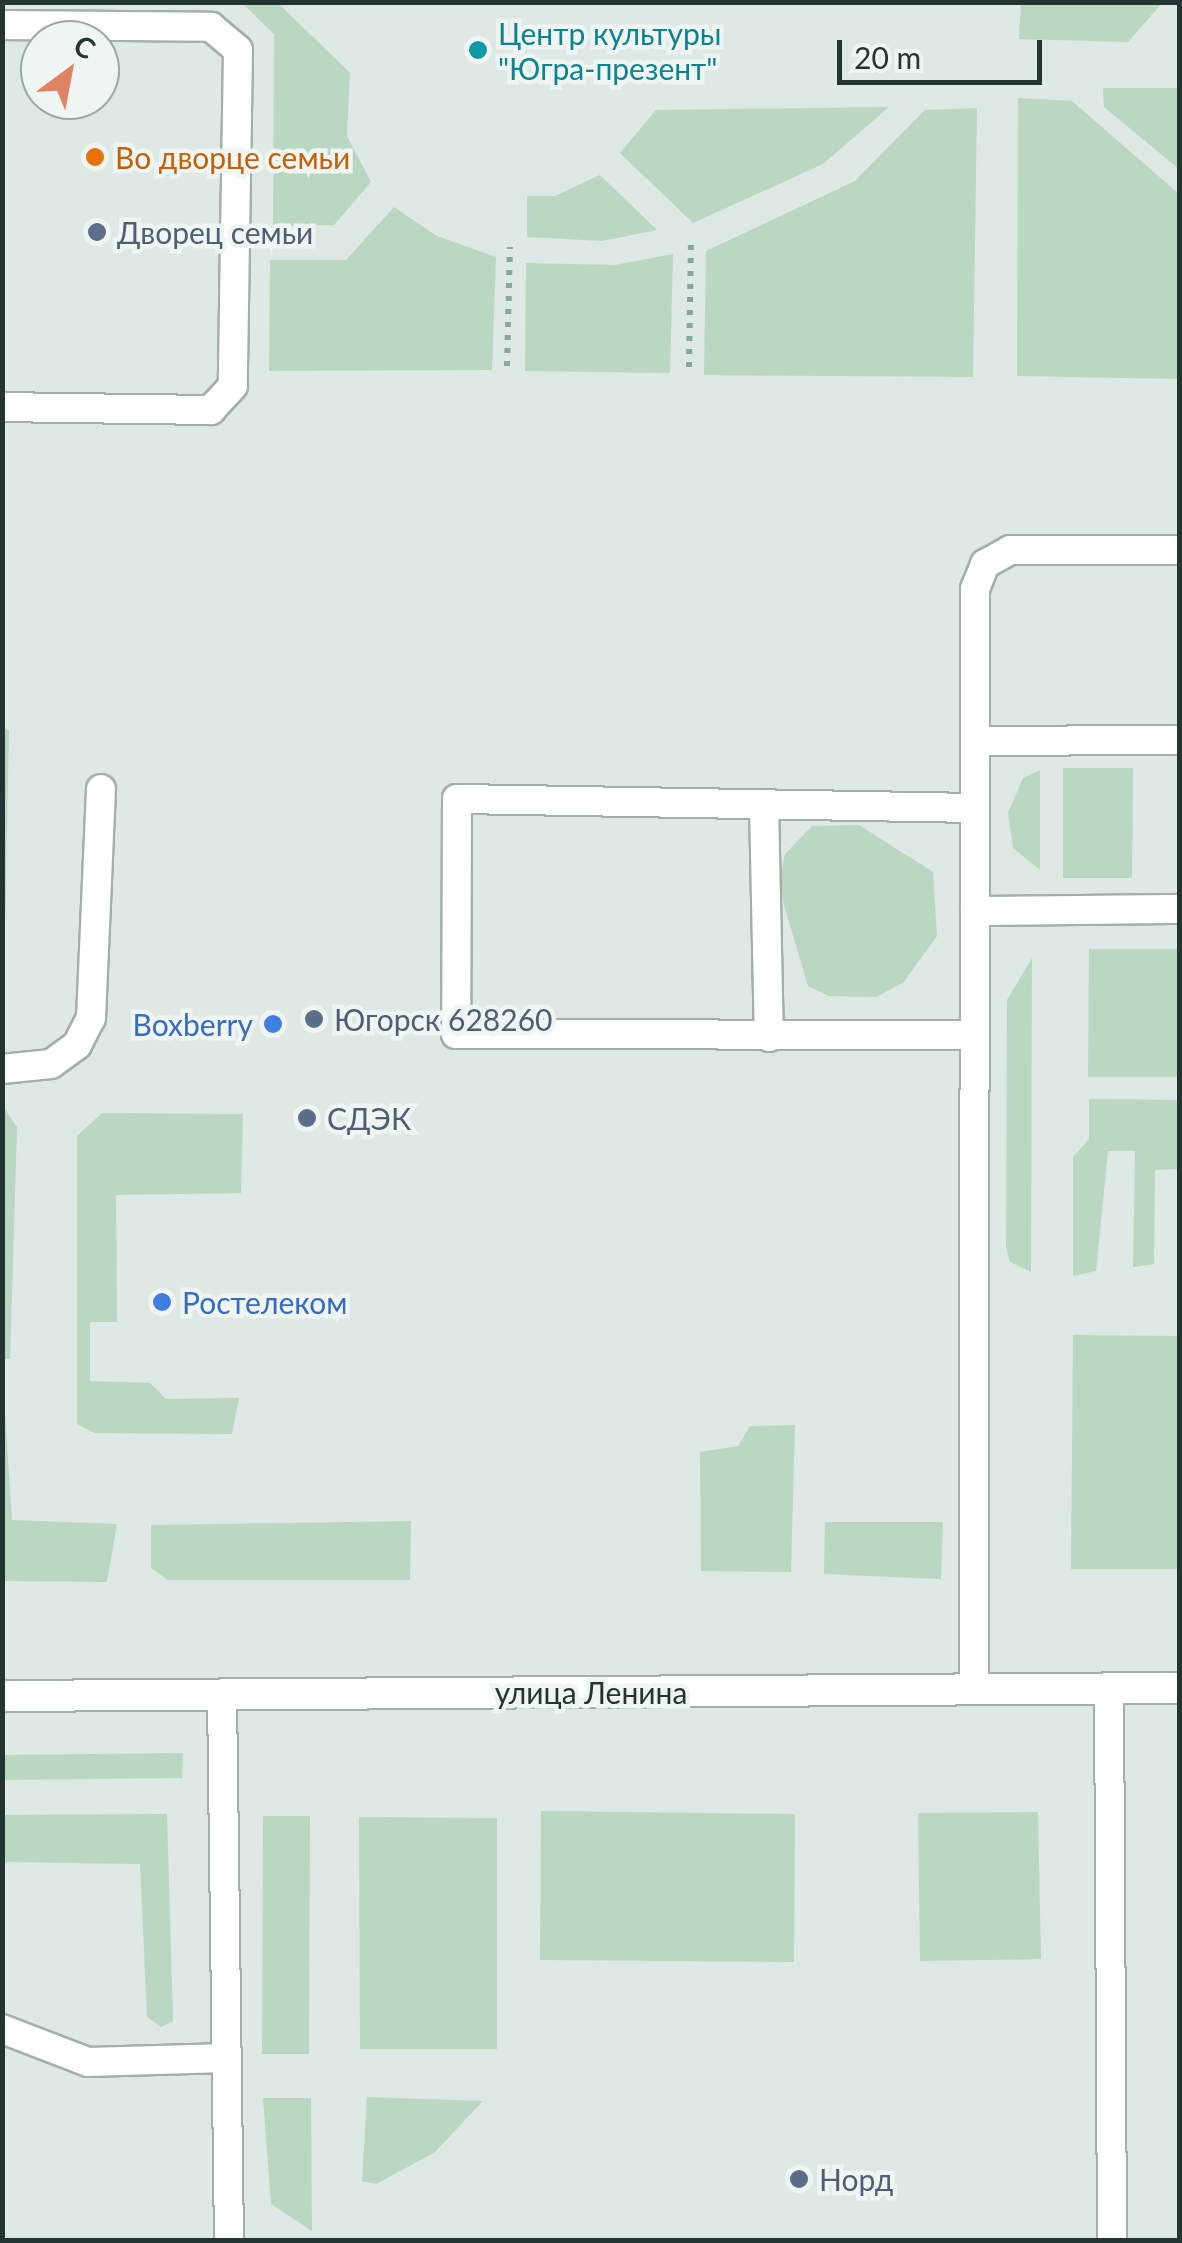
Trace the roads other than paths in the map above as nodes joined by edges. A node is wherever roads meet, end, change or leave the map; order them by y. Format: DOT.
graph roads {
  1 [pos="2,25"];
  2 [pos="2,407"];
  3 [pos="1180,550"];
  4 [pos="1180,740"];
  5 [pos="975,741"];
  6 [pos="101,790"];
  7 [pos="764,804"];
  8 [pos="975,808"];
  9 [pos="1180,908"];
  10 [pos="975,911"];
  11 [pos="975,1034"];
  12 [pos="769,1037"];
  13 [pos="2,1069"];
  14 [pos="1180,1688"];
  15 [pos="1109,1689"];
  16 [pos="974,1690"];
  17 [pos="222,1694"];
  18 [pos="2,1696"];
  19 [pos="2,2030"];
  20 [pos="226,2058"];
  21 [pos="229,2240"];
  22 [pos="1112,2240"];
  1 -- 2 [label="lane"];
  3 -- 5 [label="lane"];
  4 -- 5 [label="lane"];
  5 -- 8 [label="lane"];
  6 -- 13 [label="lane"];
  7 -- 8 [label="lane"];
  7 -- 12 [label="lane"];
  7 -- 12 [label="lane"];
  8 -- 10 [label="lane"];
  9 -- 10 [label="lane"];
  10 -- 11 [label="lane"];
  11 -- 12 [label="lane"];
  11 -- 16 [label="lane"];
  14 -- 15 [label="street, улица Ленина"];
  15 -- 16 [label="street, улица Ленина"];
  15 -- 22 [label="lane"];
  16 -- 17 [label="street, улица Ленина"];
  17 -- 18 [label="street, улица Ленина"];
  17 -- 20 [label="lane"];
  19 -- 20 [label="lane"];
  20 -- 21 [label="lane"];
}
